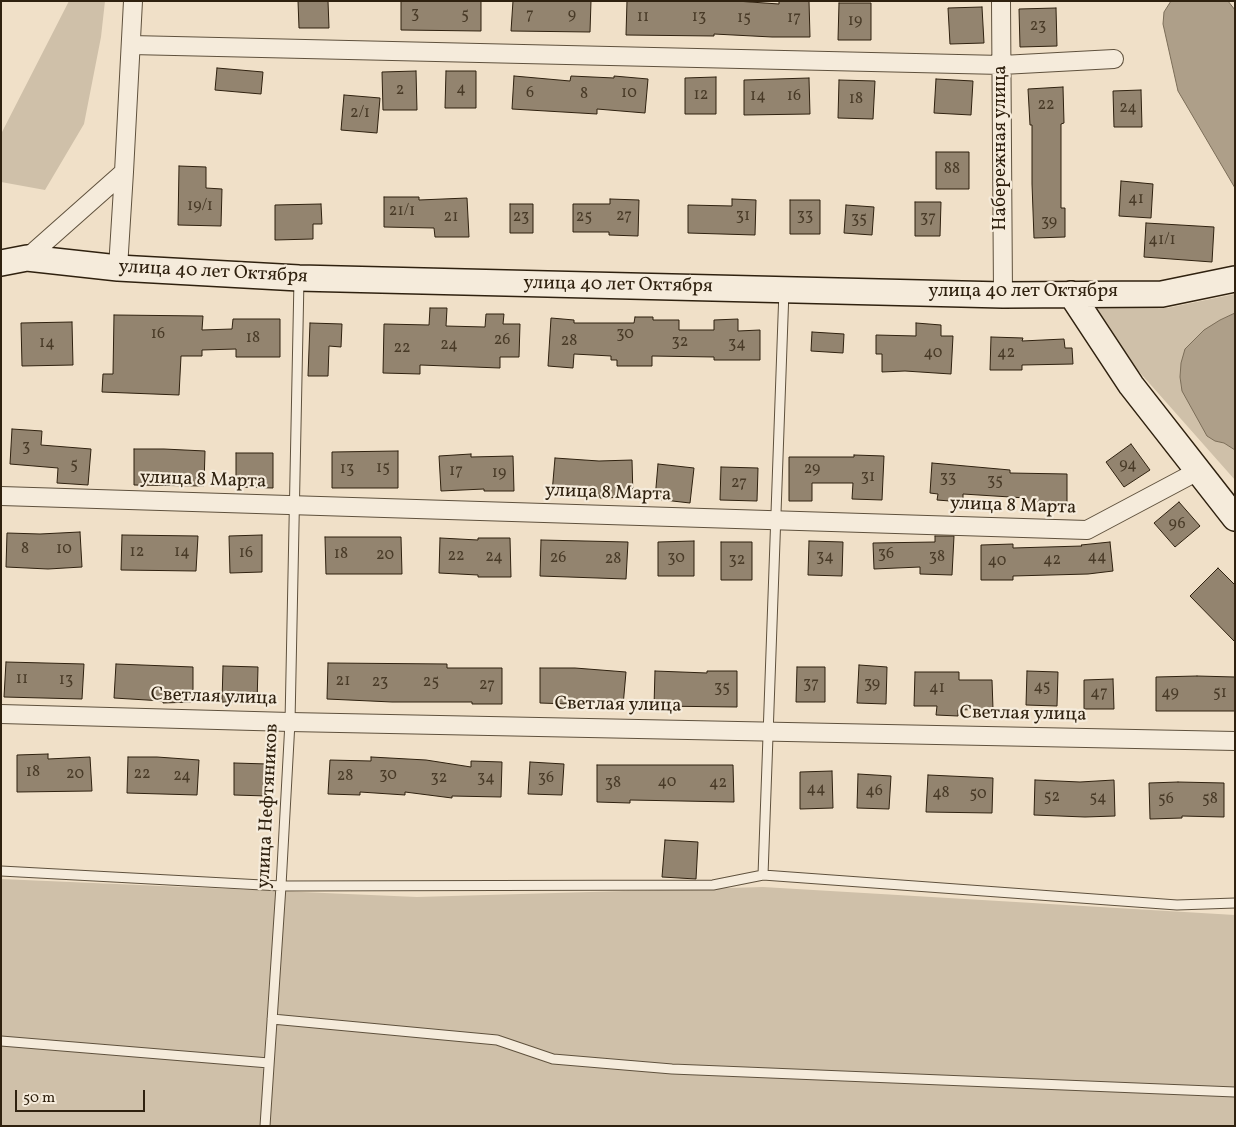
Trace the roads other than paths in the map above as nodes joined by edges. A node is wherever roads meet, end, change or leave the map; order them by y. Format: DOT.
graph roads {
  1 [pos="133,1"];
  2 [pos="1001,1"];
  3 [pos="131,44"];
  4 [pos="1114,59"];
  5 [pos="1002,65"];
  6 [pos="124,172"];
  7 [pos="27,258"];
  8 [pos="1,263"];
  9 [pos="118,268"];
  10 [pos="298,278"];
  11 [pos="1235,279"];
  12 [pos="784,290"];
  13 [pos="1071,294"];
  14 [pos="1003,295"];
  15 [pos="1198,471"];
  16 [pos="1,496"];
  17 [pos="294,505"];
  18 [pos="1235,518"];
  19 [pos="776,521"];
  20 [pos="1,714"];
  21 [pos="290,722"];
  22 [pos="769,730"];
  23 [pos="1235,741"];
  24 [pos="1,871"];
  25 [pos="764,875"];
  26 [pos="281,886"];
  27 [pos="1235,903"];
  28 [pos="272,1019"];
  29 [pos="1,1041"];
  30 [pos="269,1063"];
  31 [pos="1235,1092"];
  32 [pos="265,1126"];
  1 -- 3 [label="street"];
  2 -- 5 [label="street, Набережная улица"];
  3 -- 5 [label="street"];
  3 -- 6 [label="street"];
  4 -- 5 [label="street"];
  5 -- 14 [label="street, Набережная улица"];
  6 -- 7 [label="street"];
  6 -- 9 [label="street"];
  7 -- 8 [label="main road, улица 40 лет Октября"];
  7 -- 9 [label="main road, улица 40 лет Октября"];
  9 -- 10 [label="main road, улица 40 лет Октября"];
  10 -- 12 [label="main road, улица 40 лет Октября"];
  10 -- 17 [label="lane, улица Нефтяников"];
  11 -- 13 [label="main road, улица 40 лет Октября"];
  12 -- 14 [label="main road, улица 40 лет Октября"];
  12 -- 19 [label="lane"];
  13 -- 14 [label="main road, улица 40 лет Октября"];
  13 -- 15 [label="main road"];
  15 -- 18 [label="main road"];
  15 -- 19 [label="street, улица 8 Марта"];
  16 -- 17 [label="street, улица 8 Марта"];
  17 -- 19 [label="street, улица 8 Марта"];
  17 -- 21 [label="lane, улица Нефтяников"];
  19 -- 22 [label="lane"];
  20 -- 21 [label="street, Светлая улица"];
  21 -- 22 [label="street, Светлая улица"];
  21 -- 26 [label="lane, улица Нефтяников"];
  22 -- 23 [label="street, Светлая улица"];
  22 -- 25 [label="lane"];
  24 -- 26 [label="lane"];
  25 -- 26 [label="lane"];
  25 -- 27 [label="lane"];
  26 -- 28 [label="lane, улица Нефтяников"];
  28 -- 30 [label="lane, улица Нефтяников"];
  28 -- 31 [label="lane"];
  29 -- 30 [label="lane"];
  30 -- 32 [label="lane, улица Нефтяников"];
}
